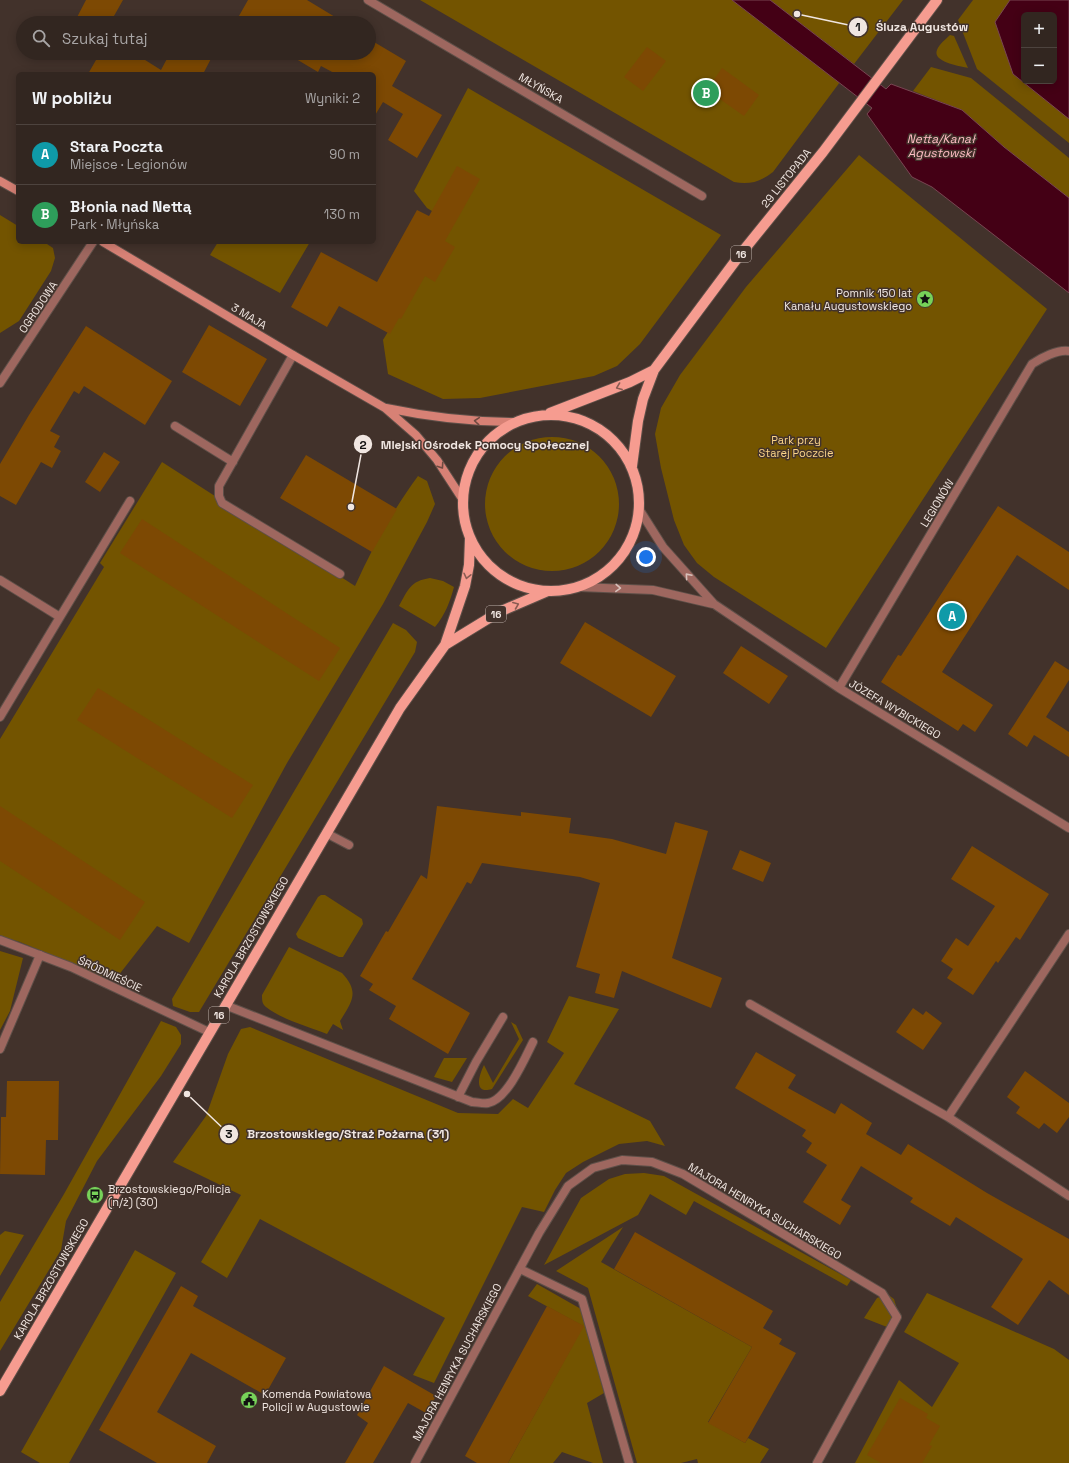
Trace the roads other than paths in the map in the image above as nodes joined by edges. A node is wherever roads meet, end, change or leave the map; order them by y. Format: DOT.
graph roads {
  1 [pos="368,0"];
  2 [pos="937,0"];
  3 [pos="0,181"];
  4 [pos="16,190"];
  5 [pos="702,196"];
  6 [pos="93,244"];
  7 [pos="106,244"];
  8 [pos="1069,351"];
  9 [pos="293,355"];
  10 [pos="654,370"];
  11 [pos="0,383"];
  12 [pos="385,408"];
  13 [pos="547,414"];
  14 [pos="516,422"];
  15 [pos="175,426"];
  16 [pos="233,462"];
  17 [pos="632,466"];
  18 [pos="463,500"];
  19 [pos="130,501"];
  20 [pos="639,509"];
  21 [pos="470,538"];
  22 [pos="340,574"];
  23 [pos="0,580"];
  24 [pos="578,586"];
  25 [pos="550,591"];
  26 [pos="714,604"];
  27 [pos="60,617"];
  28 [pos="445,645"];
  29 [pos="839,688"];
  30 [pos="0,717"];
  31 [pos="1069,828"];
  32 [pos="326,833"];
  33 [pos="349,845"];
  34 [pos="1069,934"];
  35 [pos="0,940"];
  36 [pos="40,955"];
  37 [pos="750,1004"];
  38 [pos="225,1005"];
  39 [pos="503,1017"];
  40 [pos="209,1032"];
  41 [pos="533,1042"];
  42 [pos="0,1049"];
  43 [pos="458,1097"];
  44 [pos="948,1117"];
  45 [pos="1069,1196"];
  46 [pos="520,1269"];
  47 [pos="0,1390"];
  48 [pos="415,1463"];
  49 [pos="629,1463"];
  50 [pos="817,1463"];
  1 -- 5 [label="street, MŁYŃSKA"];
  2 -- 10 [label="main road, 29 LISTOPADA / 16"];
  3 -- 4 [label="street"];
  6 -- 11 [label="street, OGRODOWA"];
  7 -- 9 [label="street, 3 MAJA"];
  8 -- 29 [label="street, LEGIONÓW"];
  9 -- 12 [label="street, 3 MAJA"];
  9 -- 16 [label="street"];
  10 -- 13 [label="main road, 29 LISTOPADA / 16, one-way"];
  10 -- 17 [label="main road, 29 LISTOPADA / 16"];
  14 -- 12 [label="street, 3 MAJA, one-way"];
  12 -- 18 [label="street, 3 MAJA, one-way"];
  13 -- 14 [label="main road"];
  13 -- 17 [label="main road"];
  14 -- 18 [label="main road"];
  15 -- 16 [label="street"];
  16 -- 22 [label="street"];
  17 -- 20 [label="main road"];
  18 -- 21 [label="main road"];
  19 -- 27 [label="street"];
  20 -- 24 [label="main road"];
  26 -- 20 [label="street, JÓZEFA WYBICKIEGO, one-way"];
  21 -- 25 [label="main road"];
  21 -- 28 [label="main road, KAROLA BRZOSTOWSKIEGO / 16, one-way"];
  23 -- 27 [label="street"];
  24 -- 25 [label="main road"];
  24 -- 26 [label="street, JÓZEFA WYBICKIEGO, one-way"];
  28 -- 25 [label="main road, KAROLA BRZOSTOWSKIEGO / 16, one-way"];
  26 -- 29 [label="street, JÓZEFA WYBICKIEGO"];
  27 -- 30 [label="street"];
  28 -- 32 [label="main road, KAROLA BRZOSTOWSKIEGO / 16"];
  29 -- 31 [label="street, JÓZEFA WYBICKIEGO"];
  32 -- 33 [label="street"];
  32 -- 38 [label="main road, KAROLA BRZOSTOWSKIEGO / 16"];
  34 -- 44 [label="street"];
  35 -- 36 [label="street, ŚRÓDMIEŚCIE"];
  36 -- 40 [label="street, ŚRÓDMIEŚCIE"];
  36 -- 42 [label="street"];
  37 -- 44 [label="street"];
  38 -- 40 [label="main road, KAROLA BRZOSTOWSKIEGO / 16"];
  38 -- 43 [label="street"];
  39 -- 43 [label="street"];
  40 -- 47 [label="main road, KAROLA BRZOSTOWSKIEGO / 16"];
  41 -- 43 [label="street"];
  44 -- 45 [label="street"];
  46 -- 48 [label="street, MAJORA HENRYKA SUCHARSKIEGO"];
  46 -- 49 [label="street"];
  46 -- 50 [label="street, MAJORA HENRYKA SUCHARSKIEGO"];
}
